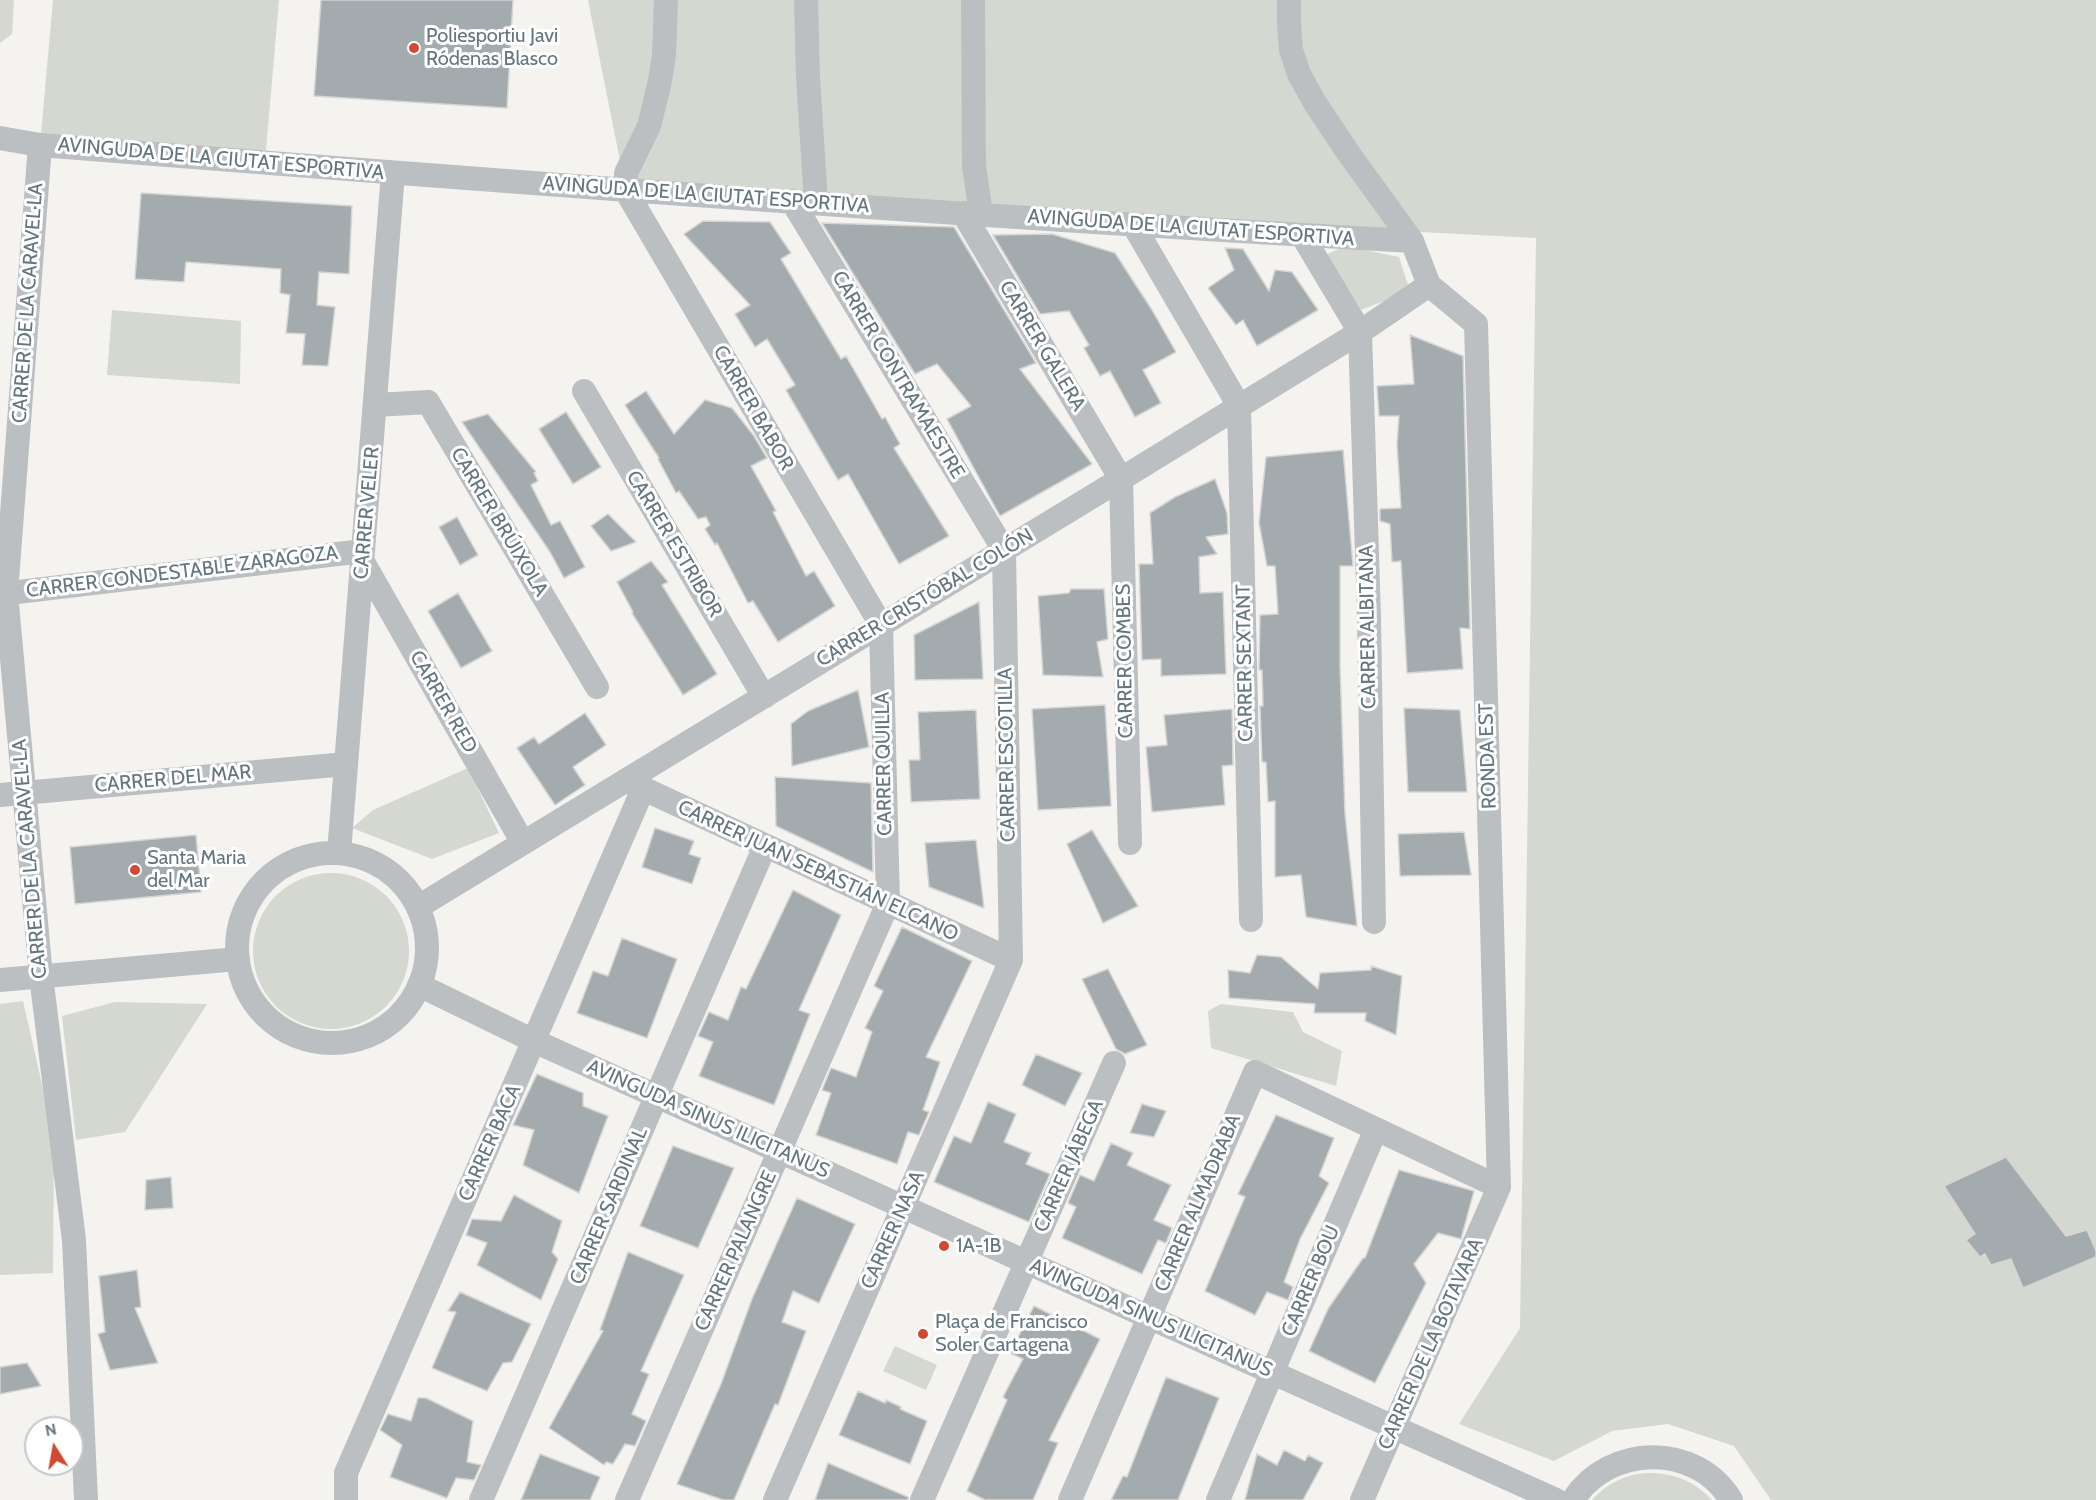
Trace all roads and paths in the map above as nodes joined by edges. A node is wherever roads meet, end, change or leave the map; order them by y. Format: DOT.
graph roads {
  1 [pos="666,0"];
  2 [pos="806,0"];
  3 [pos="973,0"];
  4 [pos="1289,0"];
  5 [pos="0,138"];
  6 [pos="40,145"];
  7 [pos="393,172"];
  8 [pos="626,191"];
  9 [pos="792,201"];
  10 [pos="816,203"];
  11 [pos="972,214"];
  12 [pos="1134,226"];
  13 [pos="1302,235"];
  14 [pos="1412,241"];
  15 [pos="1429,285"];
  16 [pos="1360,332"];
  17 [pos="584,391"];
  18 [pos="376,405"];
  19 [pos="1239,406"];
  20 [pos="9,447"];
  21 [pos="1120,479"];
  22 [pos="1004,550"];
  23 [pos="363,556"];
  24 [pos="3,594"];
  25 [pos="881,625"];
  26 [pos="597,687"];
  27 [pos="764,697"];
  28 [pos="346,764"];
  29 [pos="635,785"];
  30 [pos="24,793"];
  31 [pos="0,795"];
  32 [pos="523,843"];
  33 [pos="1130,843"];
  34 [pos="765,846"];
  35 [pos="339,853"];
  36 [pos="888,903"];
  37 [pos="418,907"];
  38 [pos="1251,920"];
  39 [pos="1374,922"];
  40 [pos="238,959"];
  41 [pos="1011,960"];
  42 [pos="41,976"];
  43 [pos="0,980"];
  44 [pos="419,985"];
  45 [pos="534,1041"];
  46 [pos="1114,1063"];
  47 [pos="657,1095"];
  48 [pos="1376,1129"];
  49 [pos="779,1151"];
  50 [pos="1499,1187"];
  51 [pos="903,1206"];
  52 [pos="1027,1262"];
  53 [pos="1149,1317"];
  54 [pos="1272,1373"];
  55 [pos="1394,1427"];
  56 [pos="86,1500"];
  57 [pos="346,1500"];
  58 [pos="481,1500"];
  59 [pos="627,1500"];
  60 [pos="775,1500"];
  61 [pos="922,1500"];
  62 [pos="1070,1500"];
  63 [pos="1218,1500"];
  64 [pos="1362,1500"];
  65 [pos="1556,1500"];
  66 [pos="1573,1500"];
  67 [pos="1731,1500"];
  1 -- 8 [label="street"];
  2 -- 10 [label="street"];
  3 -- 11 [label="street"];
  4 -- 14 [label="street"];
  5 -- 6 [label="street, AVINGUDA DE LA CIUTAT ESPORTIVA"];
  6 -- 7 [label="street, AVINGUDA DE LA CIUTAT ESPORTIVA"];
  6 -- 20 [label="street, CARRER DE LA CARAVEL·LA"];
  7 -- 8 [label="street, AVINGUDA DE LA CIUTAT ESPORTIVA"];
  7 -- 18 [label="street, CARRER VELER"];
  8 -- 9 [label="street, AVINGUDA DE LA CIUTAT ESPORTIVA"];
  8 -- 25 [label="street, CARRER BABOR"];
  9 -- 10 [label="street, AVINGUDA DE LA CIUTAT ESPORTIVA"];
  9 -- 22 [label="street, CARRER CONTRAMAESTRE"];
  10 -- 11 [label="street, AVINGUDA DE LA CIUTAT ESPORTIVA"];
  11 -- 12 [label="street, AVINGUDA DE LA CIUTAT ESPORTIVA"];
  11 -- 21 [label="street, CARRER GALERA"];
  12 -- 13 [label="street, AVINGUDA DE LA CIUTAT ESPORTIVA"];
  12 -- 19 [label="street"];
  13 -- 14 [label="street, AVINGUDA DE LA CIUTAT ESPORTIVA"];
  13 -- 16 [label="street"];
  14 -- 15 [label="street"];
  15 -- 16 [label="street, CARRER CRISTÓBAL COLÓN"];
  15 -- 50 [label="street, RONDA EST"];
  16 -- 19 [label="street, CARRER CRISTÓBAL COLÓN"];
  16 -- 39 [label="street, CARRER ALBITANA"];
  17 -- 27 [label="street, CARRER ESTRIBOR"];
  18 -- 23 [label="street, CARRER VELER"];
  18 -- 26 [label="street, CARRER BRÚIXOLA"];
  19 -- 21 [label="street, CARRER CRISTÓBAL COLÓN"];
  19 -- 38 [label="street, CARRER SEXTANT"];
  20 -- 24 [label="street, CARRER DE LA CARAVEL·LA"];
  21 -- 22 [label="street, CARRER CRISTÓBAL COLÓN"];
  21 -- 33 [label="street, CARRER COMBES"];
  22 -- 25 [label="street, CARRER CRISTÓBAL COLÓN"];
  22 -- 41 [label="street, CARRER ESCOTILLA"];
  23 -- 24 [label="street, CARRER CONDESTABLE ZARAGOZA"];
  23 -- 28 [label="street, CARRER VELER"];
  23 -- 32 [label="street, CARRER RED"];
  24 -- 30 [label="street, CARRER DE LA CARAVEL·LA"];
  25 -- 27 [label="street, CARRER CRISTÓBAL COLÓN"];
  25 -- 36 [label="street, CARRER QUILLA"];
  27 -- 29 [label="street, CARRER CRISTÓBAL COLÓN"];
  28 -- 30 [label="street, CARRER DEL MAR"];
  28 -- 35 [label="street, CARRER VELER"];
  29 -- 32 [label="street, CARRER CRISTÓBAL COLÓN"];
  29 -- 34 [label="street, CARRER JUAN SEBASTIÁN ELCANO"];
  29 -- 45 [label="street, CARRER BACA"];
  30 -- 31 [label="street, CARRER DEL MAR"];
  30 -- 42 [label="street, CARRER DE LA CARAVEL·LA"];
  32 -- 37 [label="street, CARRER CRISTÓBAL COLÓN"];
  34 -- 36 [label="street, CARRER JUAN SEBASTIÁN ELCANO"];
  34 -- 47 [label="street, CARRER SARDINAL"];
  35 -- 37 [label="street"];
  35 -- 40 [label="street"];
  36 -- 41 [label="street, CARRER JUAN SEBASTIÁN ELCANO"];
  36 -- 49 [label="street, CARRER PALANGRE"];
  37 -- 44 [label="street"];
  40 -- 42 [label="street"];
  40 -- 44 [label="street"];
  41 -- 51 [label="street, CARRER NASA"];
  42 -- 43 [label="street"];
  42 -- 56 [label="street, CARRER DE LA CARAVEL·LA"];
  44 -- 45 [label="street, AVINGUDA SINUS ILICITANUS"];
  45 -- 47 [label="street, AVINGUDA SINUS ILICITANUS"];
  45 -- 57 [label="street, CARRER BACA"];
  46 -- 52 [label="street, CARRER JÁBEGA"];
  47 -- 49 [label="street, AVINGUDA SINUS ILICITANUS"];
  47 -- 58 [label="street, CARRER SARDINAL"];
  48 -- 50 [label="street"];
  48 -- 53 [label="street, CARRER ALMADRABA"];
  48 -- 54 [label="street, CARRER BOU"];
  49 -- 51 [label="street, AVINGUDA SINUS ILICITANUS"];
  49 -- 59 [label="street, CARRER PALANGRE"];
  50 -- 55 [label="street, CARRER DE LA BOTAVARA"];
  51 -- 52 [label="street, AVINGUDA SINUS ILICITANUS"];
  51 -- 60 [label="street, CARRER NASA"];
  52 -- 53 [label="street, AVINGUDA SINUS ILICITANUS"];
  52 -- 61 [label="street, CARRER JÁBEGA"];
  53 -- 54 [label="street, AVINGUDA SINUS ILICITANUS"];
  53 -- 62 [label="street, CARRER ALMADRABA"];
  54 -- 55 [label="street, AVINGUDA SINUS ILICITANUS"];
  54 -- 63 [label="street, CARRER BOU"];
  55 -- 64 [label="street, CARRER DE LA BOTAVARA"];
  55 -- 65 [label="street, AVINGUDA SINUS ILICITANUS"];
  66 -- 67 [label="street"];
}
